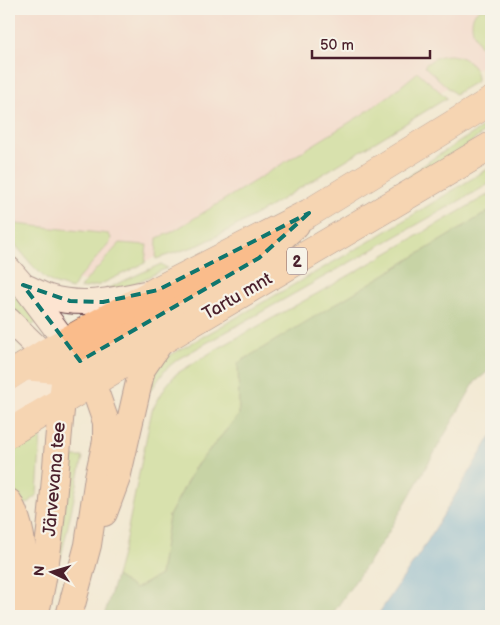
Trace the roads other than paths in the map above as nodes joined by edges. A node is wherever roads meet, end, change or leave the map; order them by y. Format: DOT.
graph roads {
  1 [pos="491,101"];
  2 [pos="491,146"];
  3 [pos="309,213"];
  4 [pos="16,277"];
  5 [pos="158,290"];
  6 [pos="9,320"];
  7 [pos="161,341"];
  8 [pos="64,365"];
  9 [pos="62,401"];
  10 [pos="9,406"];
  11 [pos="9,433"];
  12 [pos="9,502"];
  13 [pos="88,545"];
  14 [pos="19,616"];
  15 [pos="35,616"];
  16 [pos="69,616"];
  1 -- 3 [label="highway, Tartu mnt / 2"];
  2 -- 7 [label="highway, Tartu mnt / 2"];
  3 -- 5 [label="highway, Tartu mnt / 2"];
  3 -- 8 [label="main road"];
  4 -- 5 [label="main road"];
  4 -- 8 [label="main road"];
  5 -- 8 [label="highway, Tartu mnt / 2"];
  6 -- 8 [label="main road"];
  7 -- 8 [label="highway, Tartu mnt / 2"];
  7 -- 13 [label="main road"];
  8 -- 9 [label="highway, Tartu mnt / 2"];
  8 -- 10 [label="main road"];
  8 -- 13 [label="main road"];
  9 -- 11 [label="highway, Tartu mnt / 2"];
  9 -- 15 [label="main road, Järvevana tee"];
  12 -- 14 [label="main road"];
  13 -- 16 [label="main road"];
}
